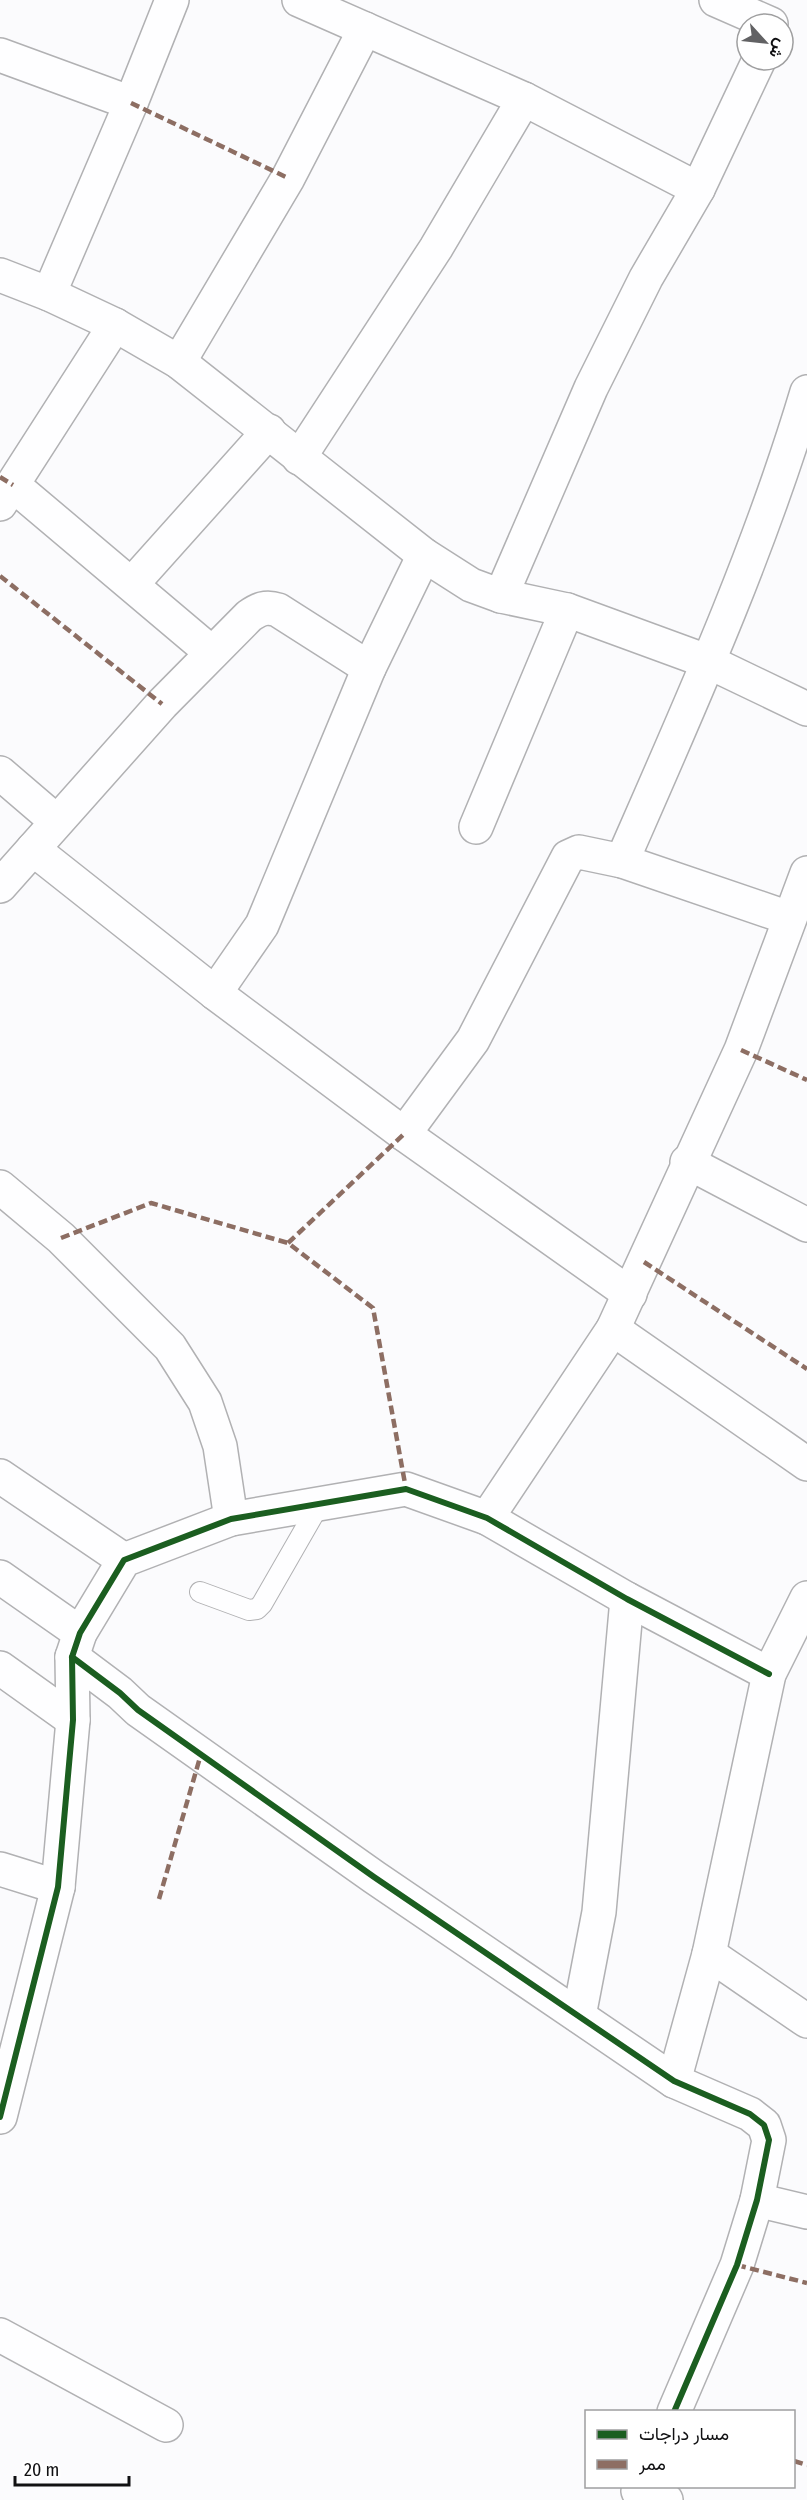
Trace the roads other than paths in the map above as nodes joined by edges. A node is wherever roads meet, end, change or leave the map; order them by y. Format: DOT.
graph roads {
  1 [pos="172,0"];
  2 [pos="299,0"];
  3 [pos="716,0"];
  4 [pos="744,12"];
  5 [pos="365,29"];
  6 [pos="0,55"];
  7 [pos="753,72"];
  8 [pos="524,99"];
  9 [pos="131,103"];
  10 [pos="698,189"];
  11 [pos="0,275"];
  12 [pos="49,294"];
  13 [pos="114,325"];
  14 [pos="179,362"];
  15 [pos="807,392"];
  16 [pos="269,431"];
  17 [pos="800,444"];
  18 [pos="299,458"];
  19 [pos="6,494"];
  20 [pos="424,555"];
  21 [pos="132,584"];
  22 [pos="501,596"];
  23 [pos="567,610"];
  24 [pos="212,653"];
  25 [pos="709,662"];
  26 [pos="369,668"];
  27 [pos="807,709"];
  28 [pos="0,773"];
  29 [pos="56,821"];
  30 [pos="476,827"];
  31 [pos="33,849"];
  32 [pos="622,861"];
  33 [pos="807,873"];
  34 [pos="0,886"];
  35 [pos="789,918"];
  36 [pos="215,993"];
  37 [pos="404,1134"];
  38 [pos="687,1162"];
  39 [pos="0,1187"];
  40 [pos="807,1225"];
  41 [pos="630,1294"];
  42 [pos="613,1329"];
  43 [pos="807,1464"];
  44 [pos="0,1476"];
  45 [pos="320,1503"];
  46 [pos="487,1518"];
  47 [pos="231,1519"];
  48 [pos="124,1560"];
  49 [pos="0,1577"];
  50 [pos="200,1592"];
  51 [pos="807,1598"];
  52 [pos="627,1599"];
  53 [pos="76,1645"];
  54 [pos="0,1668"];
  55 [pos="768,1674"];
  56 [pos="73,1720"];
  57 [pos="0,1869"];
  58 [pos="58,1887"];
  59 [pos="709,1954"];
  60 [pos="579,2016"];
  61 [pos="807,2021"];
  62 [pos="674,2081"];
  63 [pos="0,2117"];
  64 [pos="757,2200"];
  65 [pos="807,2212"];
  66 [pos="0,2335"];
  67 [pos="675,2410"];
  68 [pos="166,2425"];
  1 -- 9 [label="street"];
  2 -- 5 [label="street"];
  3 -- 4 [label="street"];
  5 -- 8 [label="street"];
  5 -- 14 [label="street"];
  6 -- 9 [label="street"];
  7 -- 10 [label="street"];
  8 -- 10 [label="street"];
  8 -- 18 [label="street"];
  9 -- 12 [label="street"];
  10 -- 22 [label="street"];
  11 -- 12 [label="street"];
  12 -- 13 [label="street"];
  13 -- 14 [label="street"];
  13 -- 19 [label="street"];
  14 -- 16 [label="street"];
  15 -- 17 [label="street"];
  16 -- 18 [label="street"];
  16 -- 21 [label="street"];
  17 -- 25 [label="street"];
  18 -- 20 [label="street"];
  19 -- 21 [label="street"];
  20 -- 22 [label="street"];
  20 -- 26 [label="street"];
  21 -- 24 [label="street"];
  22 -- 23 [label="street"];
  23 -- 25 [label="street"];
  23 -- 30 [label="street"];
  24 -- 26 [label="street"];
  24 -- 29 [label="street"];
  25 -- 27 [label="street"];
  25 -- 32 [label="street"];
  26 -- 36 [label="street"];
  28 -- 29 [label="street"];
  29 -- 31 [label="street"];
  31 -- 34 [label="street"];
  31 -- 36 [label="street"];
  32 -- 35 [label="street"];
  32 -- 37 [label="street"];
  33 -- 35 [label="street"];
  35 -- 38 [label="street"];
  36 -- 37 [label="street"];
  37 -- 41 [label="street"];
  38 -- 40 [label="street"];
  38 -- 41 [label="street"];
  39 -- 47 [label="street"];
  41 -- 42 [label="street"];
  42 -- 43 [label="street"];
  42 -- 46 [label="street"];
  44 -- 48 [label="street"];
  45 -- 46 [label="street"];
  45 -- 47 [label="street"];
  45 -- 50 [label="lane"];
  46 -- 52 [label="street"];
  47 -- 48 [label="street"];
  48 -- 53 [label="street"];
  49 -- 53 [label="street"];
  51 -- 55 [label="street"];
  52 -- 55 [label="street"];
  52 -- 60 [label="street"];
  53 -- 56 [label="street"];
  53 -- 60 [label="street"];
  54 -- 56 [label="street"];
  55 -- 59 [label="street"];
  56 -- 58 [label="street"];
  57 -- 58 [label="street"];
  58 -- 63 [label="street"];
  59 -- 61 [label="street"];
  59 -- 62 [label="street"];
  60 -- 62 [label="street"];
  62 -- 64 [label="street"];
  64 -- 65 [label="street"];
  64 -- 67 [label="street"];
  66 -- 68 [label="street"];
}
